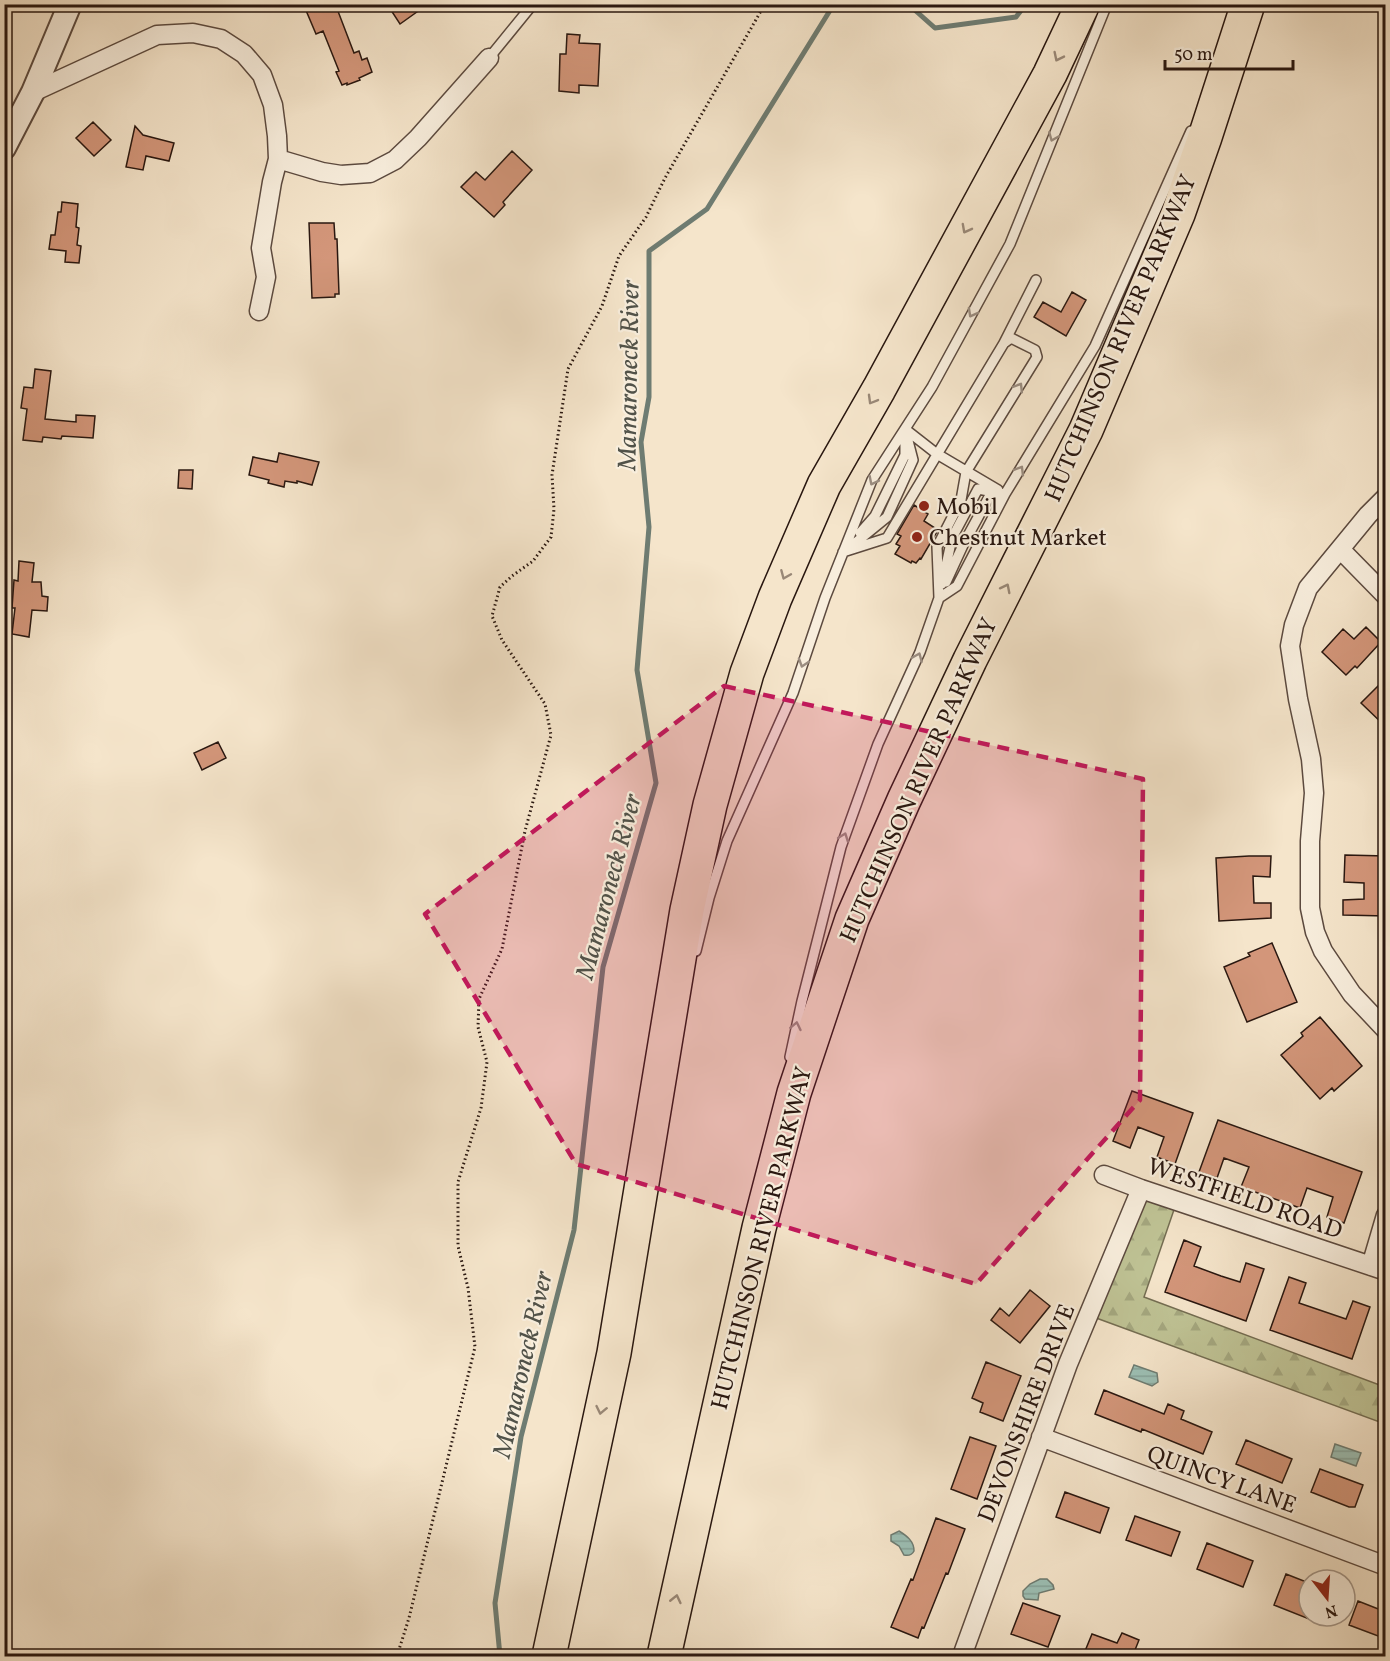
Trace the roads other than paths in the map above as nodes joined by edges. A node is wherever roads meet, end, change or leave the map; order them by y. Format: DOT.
graph roads {
  1 [pos="70,4"];
  2 [pos="533,4"];
  3 [pos="1083,4"];
  4 [pos="1107,4"];
  5 [pos="1244,16"];
  6 [pos="489,58"];
  7 [pos="33,92"];
  8 [pos="1208,96"];
  9 [pos="1193,125"];
  10 [pos="4,148"];
  11 [pos="278,159"];
  12 [pos="1036,280"];
  13 [pos="259,311"];
  14 [pos="1004,342"];
  15 [pos="905,429"];
  16 [pos="937,454"];
  17 [pos="966,472"];
  18 [pos="1005,494"];
  19 [pos="1386,497"];
  20 [pos="1340,549"];
  21 [pos="843,552"];
  22 [pos="1386,596"];
  23 [pos="939,598"];
  24 [pos="693,962"];
  25 [pos="684,996"];
  26 [pos="1386,1030"];
  27 [pos="788,1065"];
  28 [pos="657,1085"];
  29 [pos="782,1100"];
  30 [pos="1104,1175"];
  31 [pos="1141,1189"];
  32 [pos="1386,1215"];
  33 [pos="759,1228"];
  34 [pos="1378,1269"];
  35 [pos="1041,1437"];
  36 [pos="1386,1566"];
  37 [pos="558,1612"];
  38 [pos="966,1655"];
  39 [pos="542,1656"];
  40 [pos="549,1656"];
  41 [pos="664,1656"];
  1 -- 7 [label="street"];
  2 -- 6 [label="lane"];
  3 -- 28 [label="highway, one-way"];
  4 -- 15 [label="lane, one-way"];
  5 -- 8 [label="lane"];
  33 -- 5 [label="highway, HUTCHINSON RIVER PARKWAY, one-way"];
  6 -- 11 [label="street"];
  7 -- 10 [label="street"];
  7 -- 11 [label="street"];
  18 -- 9 [label="lane, one-way"];
  11 -- 13 [label="street"];
  12 -- 14 [label="lane"];
  14 -- 16 [label="lane"];
  17 -- 14 [label="lane, one-way"];
  15 -- 16 [label="lane"];
  15 -- 21 [label="lane, one-way"];
  15 -- 21 [label="lane"];
  16 -- 17 [label="lane"];
  16 -- 21 [label="lane"];
  17 -- 18 [label="lane"];
  17 -- 23 [label="lane"];
  18 -- 23 [label="lane"];
  18 -- 23 [label="lane"];
  19 -- 20 [label="street"];
  20 -- 22 [label="street"];
  20 -- 26 [label="street"];
  21 -- 24 [label="lane, one-way"];
  27 -- 23 [label="lane, one-way"];
  25 -- 28 [label="lane"];
  28 -- 37 [label="highway, one-way"];
  29 -- 33 [label="lane"];
  30 -- 31 [label="street, WESTFIELD ROAD"];
  31 -- 34 [label="street, WESTFIELD ROAD"];
  31 -- 35 [label="street, DEVONSHIRE DRIVE"];
  32 -- 34 [label="street, WESTFIELD ROAD"];
  41 -- 33 [label="highway, HUTCHINSON RIVER PARKWAY, one-way"];
  35 -- 36 [label="street, QUINCY LANE"];
  35 -- 38 [label="street, DEVONSHIRE DRIVE"];
  37 -- 39 [label="highway"];
  37 -- 40 [label="highway"];
}
